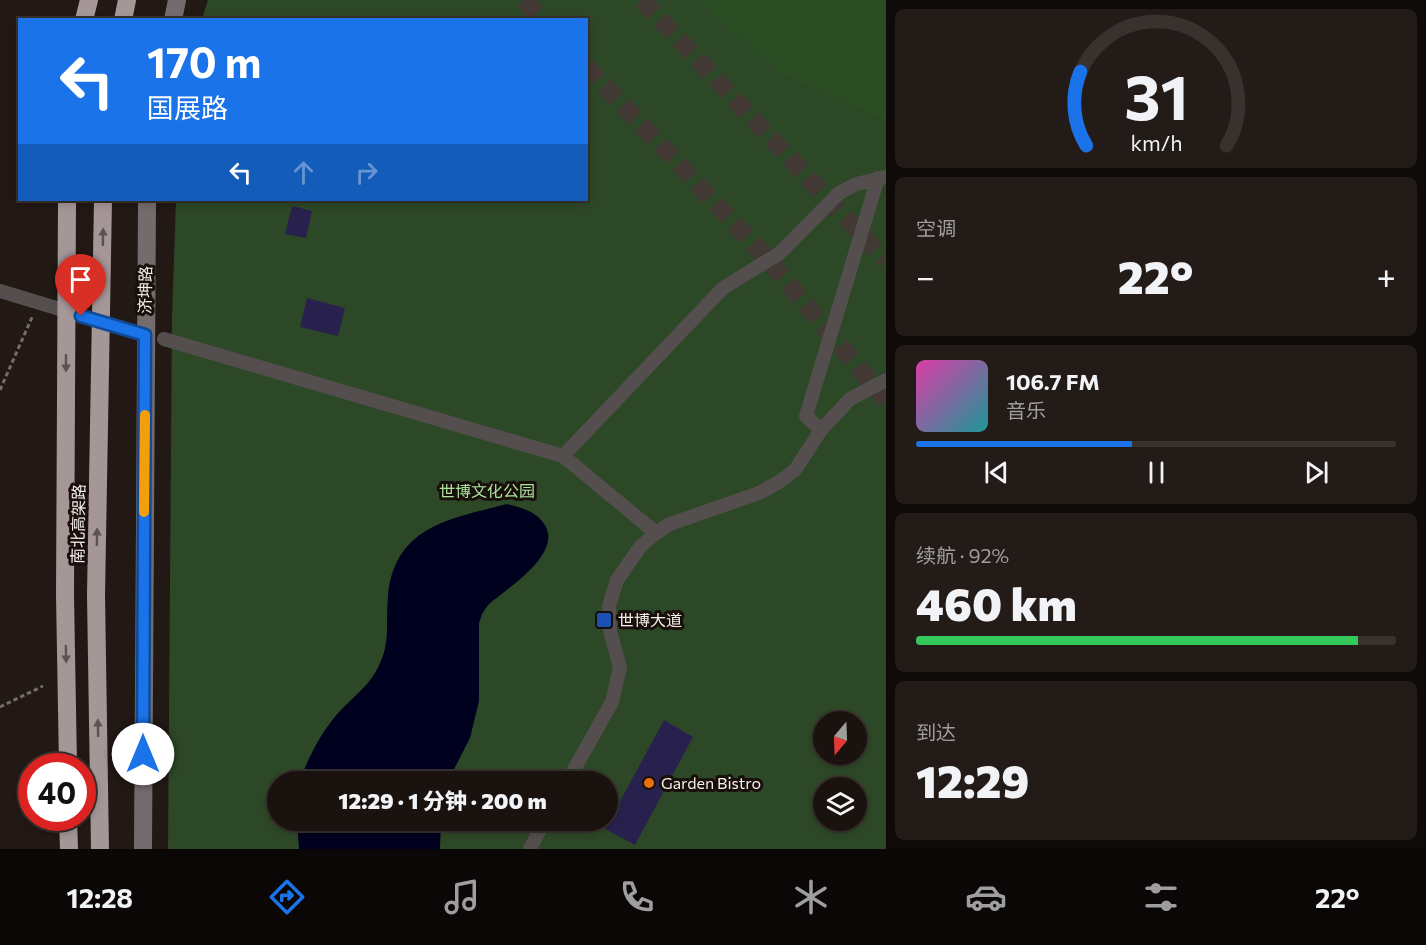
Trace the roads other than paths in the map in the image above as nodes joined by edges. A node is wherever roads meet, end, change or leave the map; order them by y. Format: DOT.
graph roads {
  1 [pos="89,0"];
  2 [pos="127,0"];
  3 [pos="177,0"];
  4 [pos="84,18"];
  5 [pos="123,18"];
  6 [pos="173,18"];
  7 [pos="882,178"];
  8 [pos="67,201"];
  9 [pos="103,201"];
  10 [pos="147,201"];
  11 [pos="0,291"];
  12 [pos="145,335"];
  13 [pos="165,339"];
  14 [pos="886,380"];
  15 [pos="821,430"];
  16 [pos="563,456"];
  17 [pos="656,533"];
  18 [pos="68,753"];
  19 [pos="573,771"];
  20 [pos="68,831"];
  21 [pos="539,831"];
  22 [pos="69,849"];
  23 [pos="100,849"];
  24 [pos="143,849"];
  25 [pos="530,849"];
  1 -- 4 [label="highway"];
  2 -- 5 [label="highway"];
  3 -- 6 [label="street"];
  7 -- 15 [label="street"];
  7 -- 16 [label="street"];
  8 -- 18 [label="highway, 南北高架路, one-way"];
  23 -- 9 [label="highway, 南北高架路, one-way"];
  10 -- 12 [label="street, 济坤路"];
  11 -- 12 [label="street"];
  12 -- 24 [label="street, 济坤路"];
  13 -- 16 [label="street"];
  14 -- 15 [label="street"];
  15 -- 17 [label="street"];
  16 -- 17 [label="street"];
  17 -- 19 [label="street"];
  20 -- 22 [label="highway"];
  21 -- 25 [label="street"];
}
